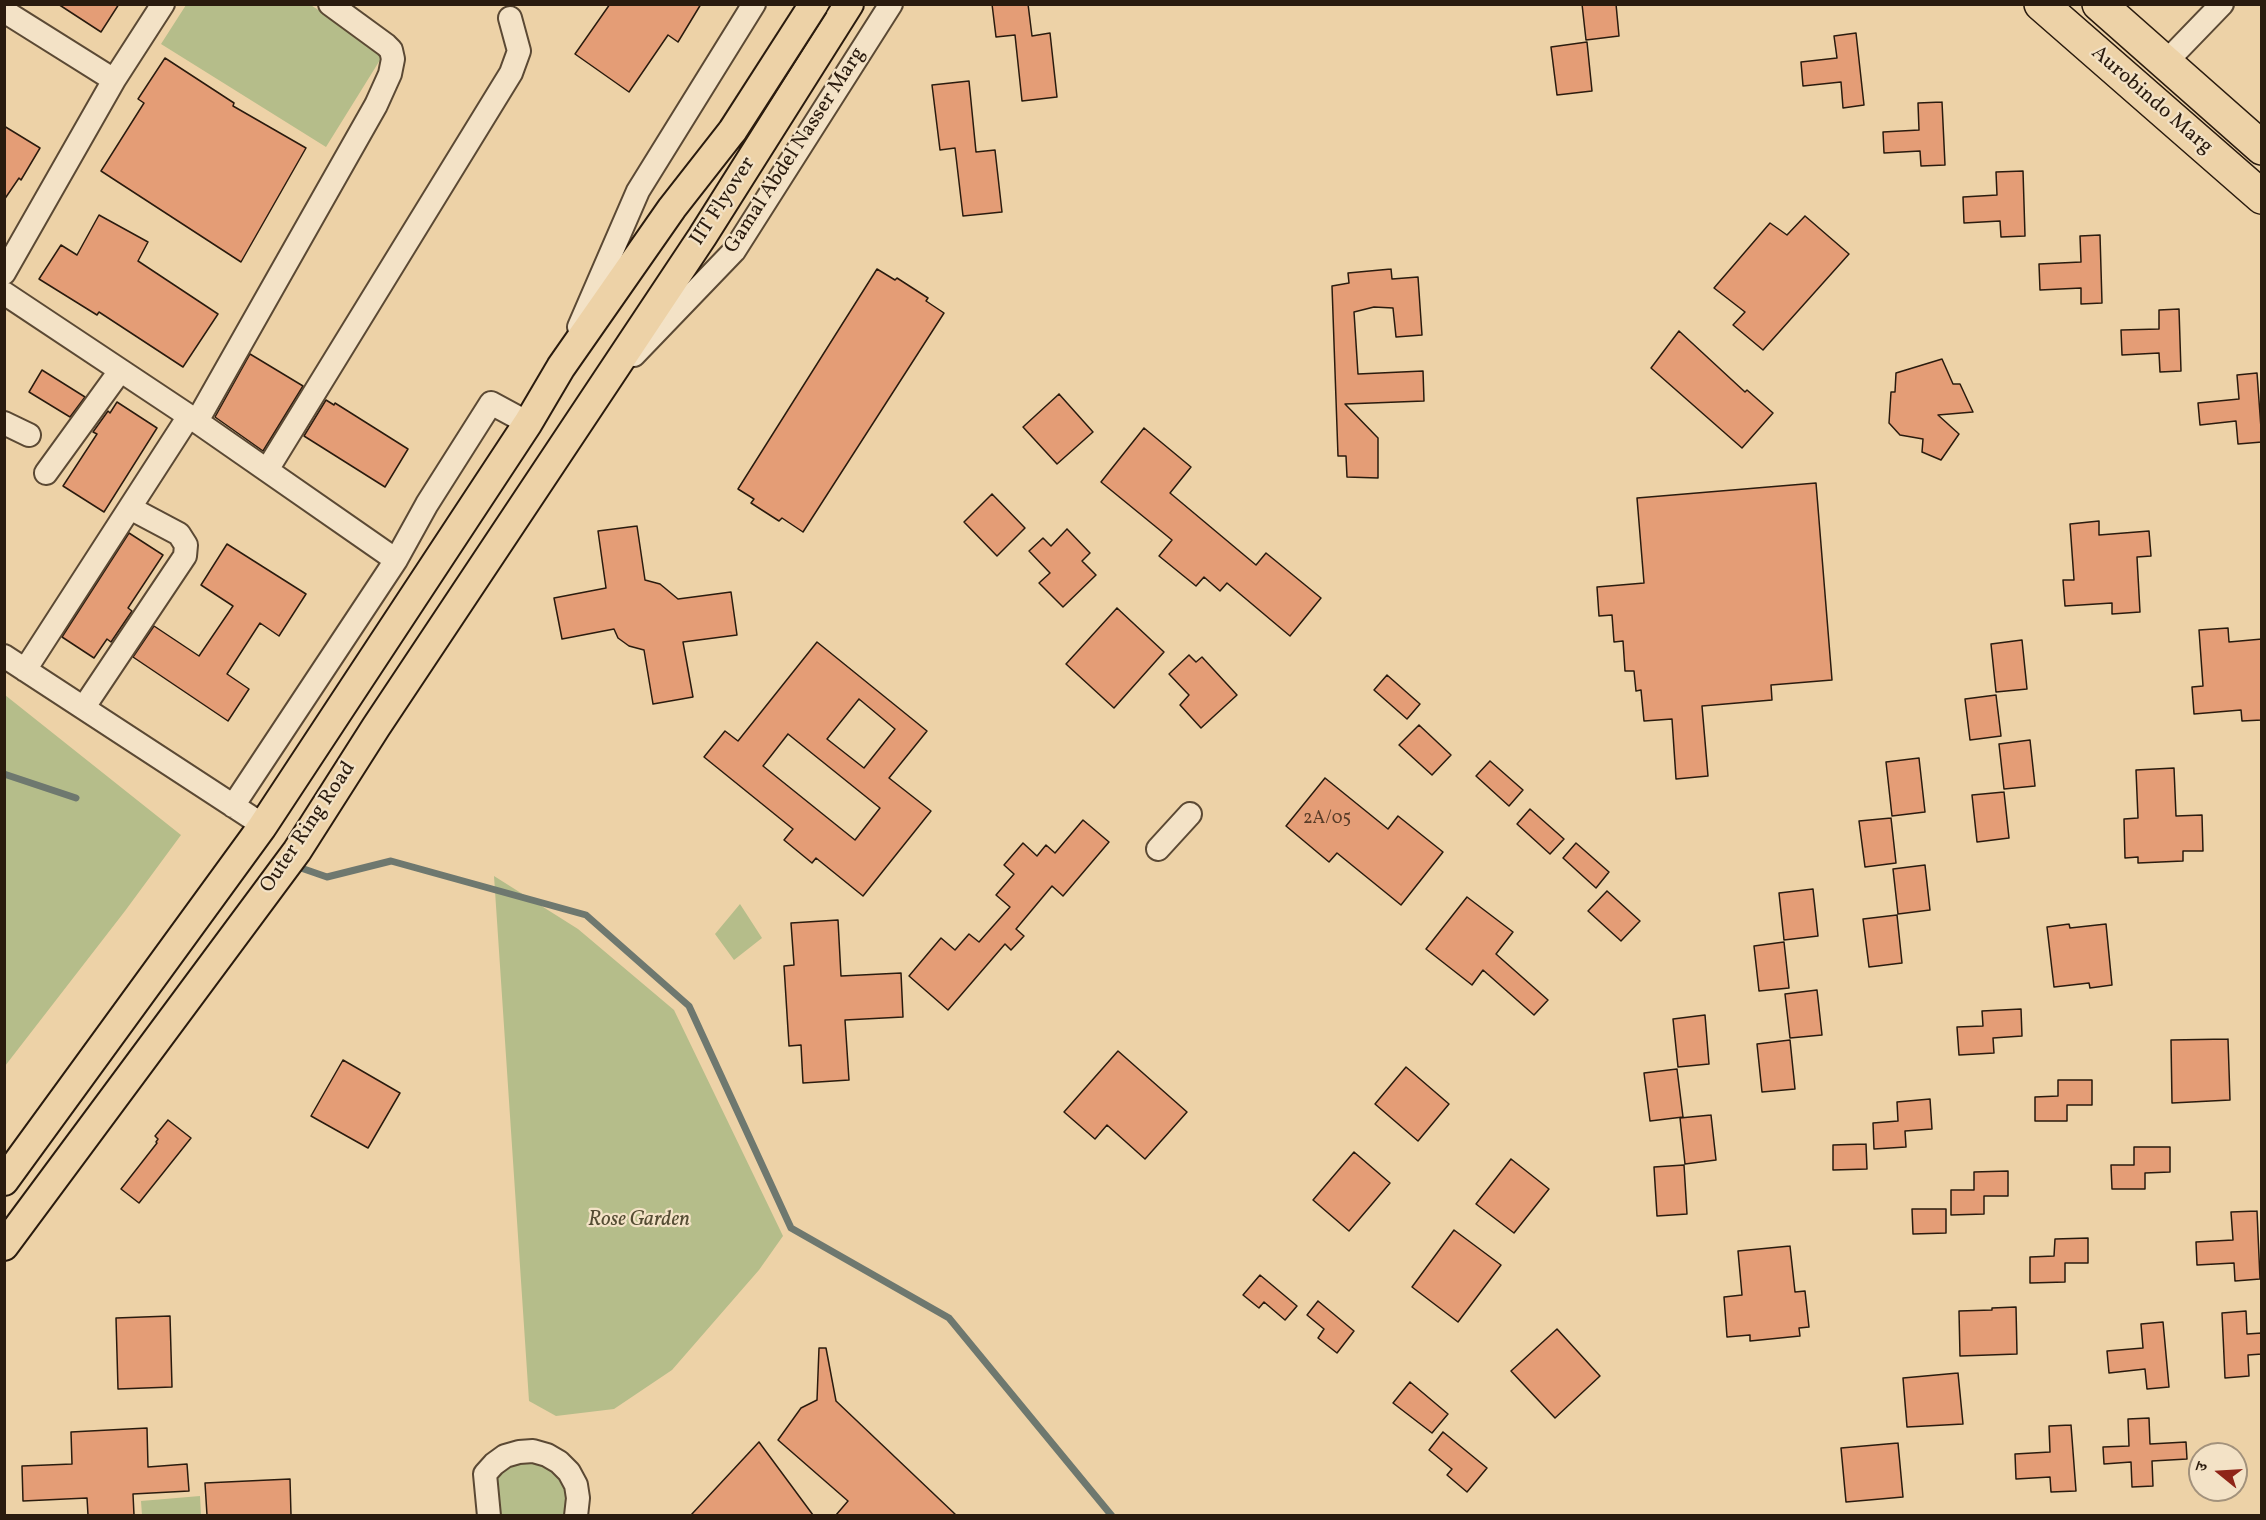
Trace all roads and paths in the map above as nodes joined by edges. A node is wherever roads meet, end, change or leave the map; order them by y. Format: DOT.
graph roads {
  1 [pos="163,4"];
  2 [pos="330,4"];
  3 [pos="754,4"];
  4 [pos="814,4"];
  5 [pos="849,4"];
  6 [pos="891,4"];
  7 [pos="2041,4"];
  8 [pos="2099,4"];
  9 [pos="2222,4"];
  10 [pos="4,11"];
  11 [pos="510,18"];
  12 [pos="2165,63"];
  13 [pos="114,80"];
  14 [pos="2262,148"];
  15 [pos="2262,197"];
  16 [pos="4,273"];
  17 [pos="4,293"];
  18 [pos="561,367"];
  19 [pos="120,371"];
  20 [pos="594,396"];
  21 [pos="193,419"];
  22 [pos="4,423"];
  23 [pos="528,423"];
  24 [pos="28,435"];
  25 [pos="267,470"];
  26 [pos="46,473"];
  27 [pos="130,508"];
  28 [pos="396,560"];
  29 [pos="4,656"];
  30 [pos="25,670"];
  31 [pos="318,679"];
  32 [pos="345,701"];
  33 [pos="84,707"];
  34 [pos="233,806"];
  35 [pos="1190,814"];
  36 [pos="262,827"];
  37 [pos="1158,849"];
  38 [pos="4,1181"];
  39 [pos="4,1246"];
  40 [pos="489,1515"];
  41 [pos="576,1515"];
  1 -- 13 [label="street"];
  2 -- 21 [label="street"];
  3 -- 18 [label="street"];
  4 -- 18 [label="main road, IIT Flyover, bridge"];
  5 -- 20 [label="main road, IIT Flyover"];
  6 -- 20 [label="street, Gamal Abdel Nasser Marg"];
  7 -- 15 [label="highway, Aurobindo Marg"];
  8 -- 12 [label="highway, Aurobindo Marg"];
  9 -- 12 [label="street"];
  10 -- 13 [label="street"];
  11 -- 25 [label="street"];
  12 -- 14 [label="highway, Aurobindo Marg"];
  13 -- 16 [label="street"];
  17 -- 19 [label="street"];
  18 -- 23 [label="main road, Outer Ring Road"];
  19 -- 21 [label="street"];
  19 -- 26 [label="street"];
  20 -- 39 [label="main road, Outer Ring Road"];
  21 -- 25 [label="street"];
  21 -- 27 [label="street"];
  22 -- 24 [label="street"];
  23 -- 28 [label="street"];
  23 -- 32 [label="main road, Outer Ring Road"];
  25 -- 28 [label="street"];
  27 -- 30 [label="street"];
  27 -- 33 [label="street"];
  28 -- 31 [label="street"];
  29 -- 30 [label="street"];
  30 -- 33 [label="street"];
  31 -- 32 [label="street"];
  31 -- 34 [label="street"];
  32 -- 36 [label="main road, Outer Ring Road"];
  33 -- 34 [label="street"];
  34 -- 36 [label="street"];
  35 -- 37 [label="street"];
  36 -- 38 [label="main road, Outer Ring Road"];
  40 -- 41 [label="street"];
}
